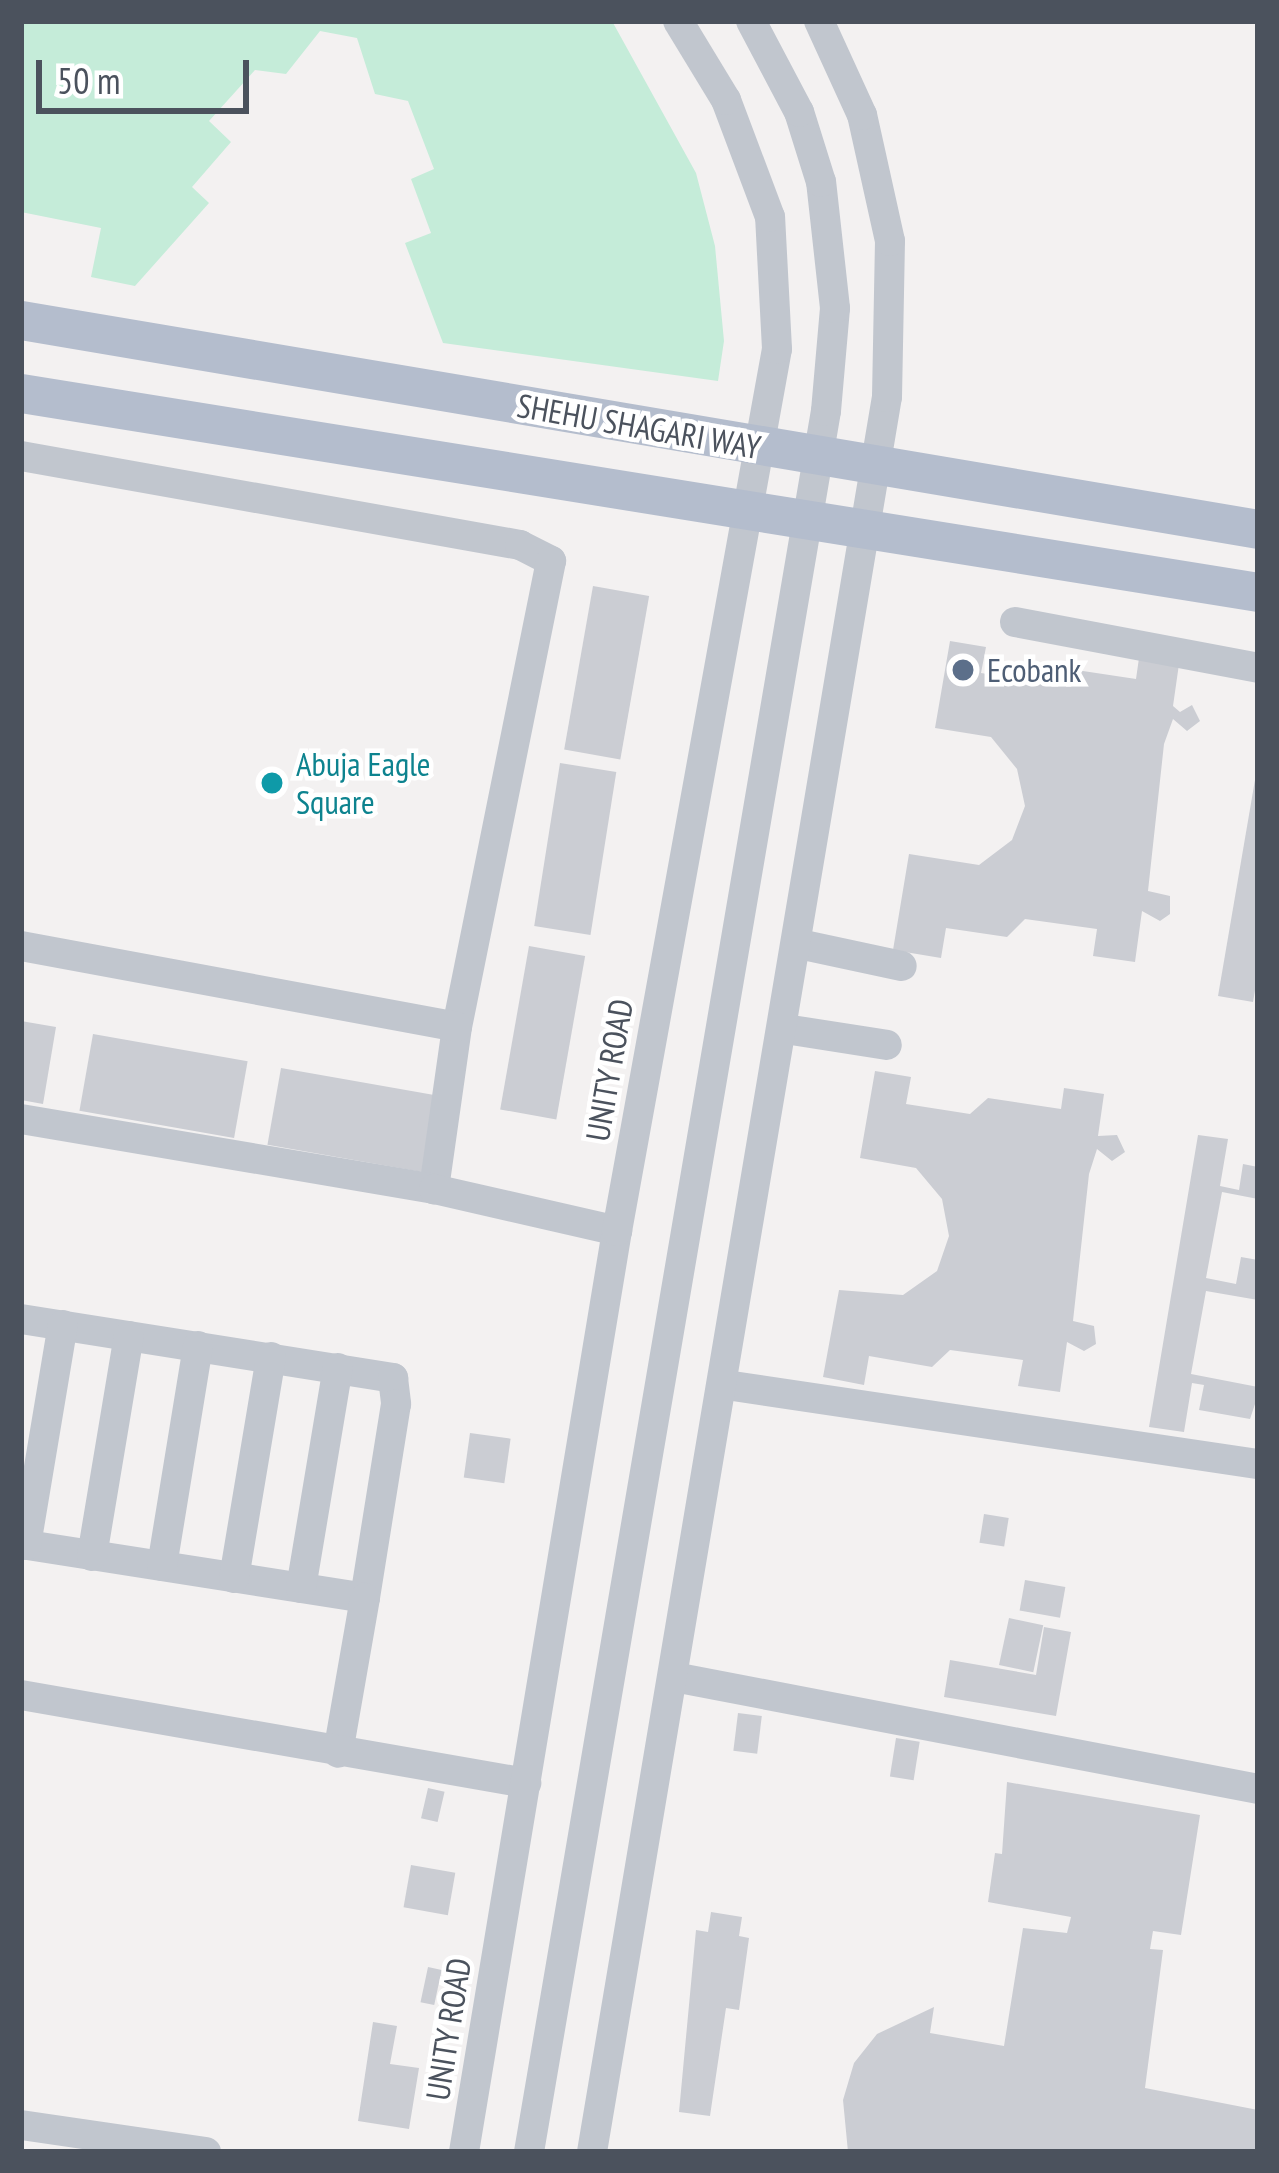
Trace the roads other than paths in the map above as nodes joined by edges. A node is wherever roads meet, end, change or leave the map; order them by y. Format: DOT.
graph roads {
  1 [pos="678,21"];
  2 [pos="751,21"];
  3 [pos="819,21"];
  4 [pos="21,320"];
  5 [pos="21,393"];
  6 [pos="763,447"];
  7 [pos="21,456"];
  8 [pos="819,456"];
  9 [pos="879,466"];
  10 [pos="751,512"];
  11 [pos="806,522"];
  12 [pos="1258,529"];
  13 [pos="868,533"];
  14 [pos="1258,592"];
  15 [pos="1015,622"];
  16 [pos="1258,668"];
  17 [pos="799,944"];
  18 [pos="21,946"];
  19 [pos="902,966"];
  20 [pos="458,1027"];
  21 [pos="785,1029"];
  22 [pos="887,1045"];
  23 [pos="21,1119"];
  24 [pos="434,1190"];
  25 [pos="617,1231"];
  26 [pos="21,1319"];
  27 [pos="63,1325"];
  28 [pos="129,1336"];
  29 [pos="198,1346"];
  30 [pos="271,1358"];
  31 [pos="338,1368"];
  32 [pos="726,1385"];
  33 [pos="1258,1464"];
  34 [pos="23,1545"];
  35 [pos="92,1556"];
  36 [pos="161,1567"];
  37 [pos="234,1577"];
  38 [pos="301,1588"];
  39 [pos="365,1598"];
  40 [pos="674,1677"];
  41 [pos="21,1695"];
  42 [pos="338,1753"];
  43 [pos="526,1783"];
  44 [pos="1258,1789"];
  45 [pos="21,2125"];
  46 [pos="206,2152"];
  47 [pos="464,2152"];
  48 [pos="529,2152"];
  49 [pos="592,2152"];
  1 -- 6 [label="street, UNITY ROAD"];
  2 -- 8 [label="street"];
  3 -- 9 [label="street"];
  4 -- 6 [label="main road, SHEHU SHAGARI WAY"];
  5 -- 10 [label="main road, SHEHU SHAGARI WAY"];
  6 -- 8 [label="main road, SHEHU SHAGARI WAY"];
  6 -- 10 [label="street, UNITY ROAD"];
  7 -- 20 [label="street"];
  8 -- 9 [label="main road, SHEHU SHAGARI WAY"];
  8 -- 11 [label="street"];
  9 -- 12 [label="main road, SHEHU SHAGARI WAY"];
  9 -- 13 [label="street"];
  10 -- 11 [label="main road, SHEHU SHAGARI WAY"];
  10 -- 25 [label="street, UNITY ROAD"];
  11 -- 13 [label="main road, SHEHU SHAGARI WAY"];
  11 -- 48 [label="street"];
  13 -- 14 [label="main road, SHEHU SHAGARI WAY"];
  13 -- 17 [label="street"];
  15 -- 16 [label="street"];
  17 -- 19 [label="street"];
  17 -- 21 [label="street"];
  18 -- 20 [label="street"];
  20 -- 24 [label="street"];
  21 -- 22 [label="street"];
  21 -- 32 [label="street"];
  23 -- 24 [label="street"];
  24 -- 25 [label="street"];
  25 -- 43 [label="street, UNITY ROAD"];
  26 -- 27 [label="street"];
  27 -- 28 [label="street"];
  27 -- 34 [label="street"];
  28 -- 29 [label="street"];
  28 -- 35 [label="street"];
  29 -- 30 [label="street"];
  29 -- 36 [label="street"];
  30 -- 31 [label="street"];
  30 -- 37 [label="street"];
  31 -- 38 [label="street"];
  31 -- 39 [label="street"];
  32 -- 33 [label="street"];
  32 -- 40 [label="street"];
  34 -- 35 [label="street"];
  35 -- 36 [label="street"];
  36 -- 37 [label="street"];
  37 -- 38 [label="street"];
  38 -- 39 [label="street"];
  39 -- 42 [label="street"];
  40 -- 44 [label="street"];
  40 -- 49 [label="street"];
  41 -- 42 [label="street"];
  42 -- 43 [label="street"];
  43 -- 47 [label="street, UNITY ROAD"];
  45 -- 46 [label="street"];
}
